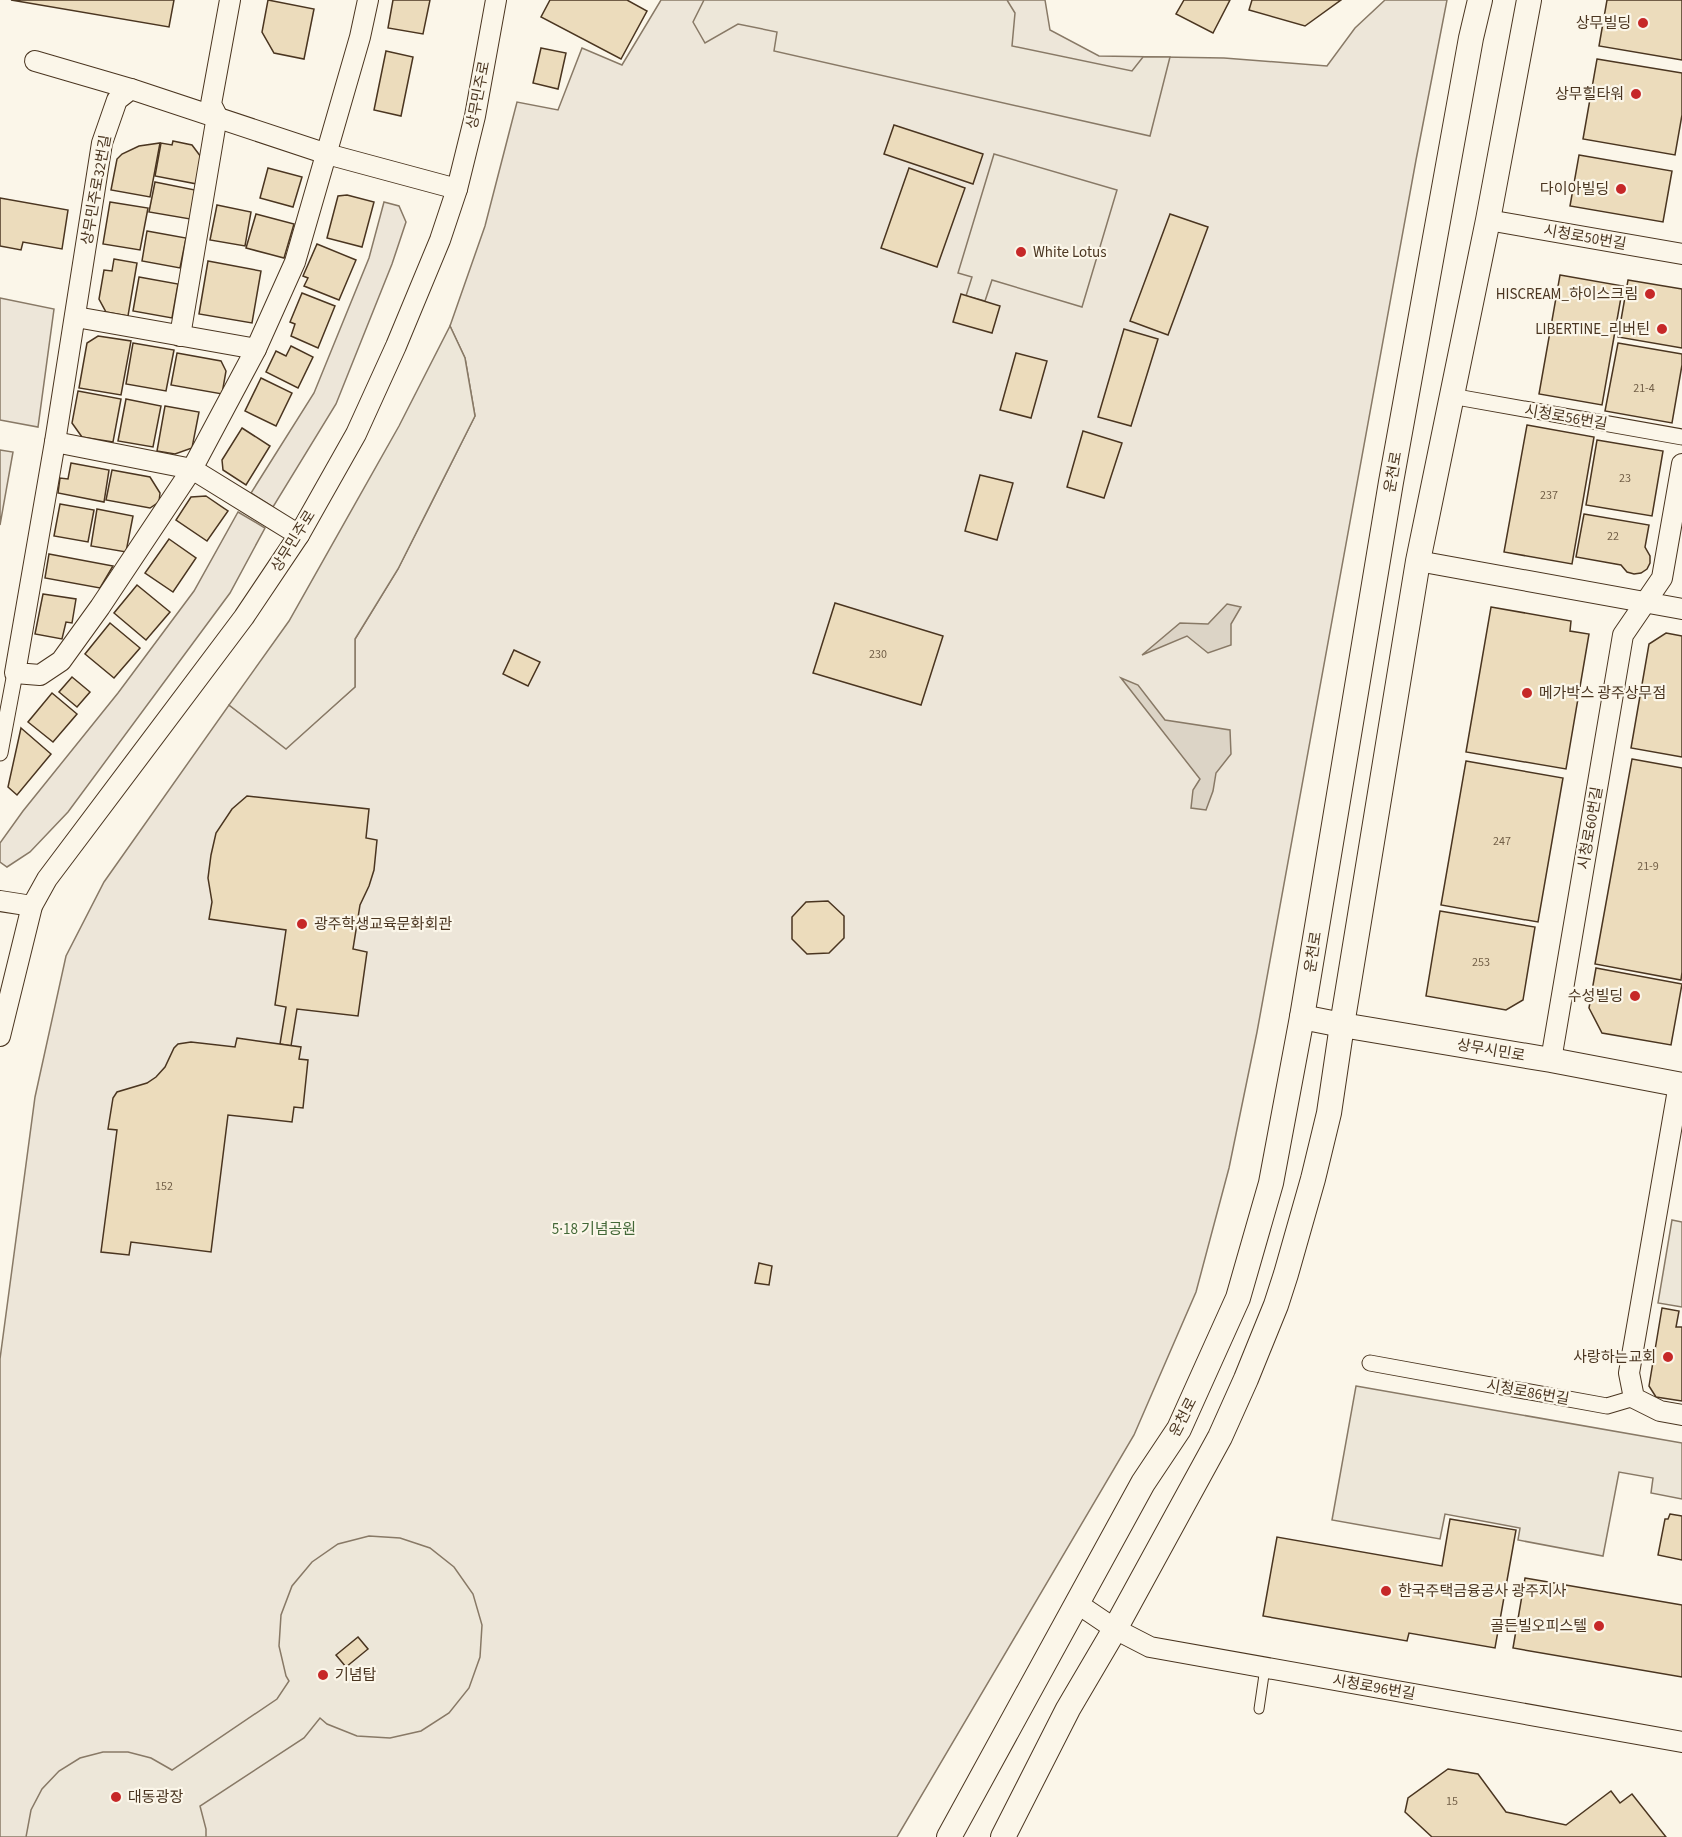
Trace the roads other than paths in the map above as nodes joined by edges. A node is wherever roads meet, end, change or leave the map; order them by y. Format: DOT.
graph roads {
  1 [pos="230,0"];
  2 [pos="368,0"];
  3 [pos="496,0"];
  4 [pos="1480,0"];
  5 [pos="1530,0"];
  6 [pos="34,61"];
  7 [pos="131,89"];
  8 [pos="217,116"];
  9 [pos="327,154"];
  10 [pos="457,189"];
  11 [pos="1488,220"];
  12 [pos="1682,254"];
  13 [pos="75,317"];
  14 [pos="180,336"];
  15 [pos="256,349"];
  16 [pos="1451,396"];
  17 [pos="1682,437"];
  18 [pos="55,442"];
  19 [pos="1682,464"];
  20 [pos="192,469"];
  21 [pos="299,535"];
  22 [pos="1418,561"];
  23 [pos="1645,602"];
  24 [pos="1682,609"];
  25 [pos="15,673"];
  26 [pos="0,753"];
  27 [pos="0,901"];
  28 [pos="32,906"];
  29 [pos="1302,1017"];
  30 [pos="1342,1025"];
  31 [pos="0,1036"];
  32 [pos="1551,1060"];
  33 [pos="1681,1080"];
  34 [pos="1370,1364"];
  35 [pos="1634,1398"];
  36 [pos="1682,1415"];
  37 [pos="1078,1604"];
  38 [pos="1115,1629"];
  39 [pos="1265,1668"];
  40 [pos="1259,1709"];
  41 [pos="1682,1742"];
  42 [pos="949,1837"];
  43 [pos="1003,1837"];
  1 -- 8 [label="street"];
  2 -- 9 [label="street"];
  3 -- 10 [label="street, 상무민주로"];
  4 -- 29 [label="street, 운천로"];
  5 -- 11 [label="street"];
  6 -- 7 [label="street"];
  7 -- 8 [label="street"];
  7 -- 13 [label="street, 상무민주로32번길"];
  8 -- 9 [label="street"];
  8 -- 14 [label="street"];
  9 -- 10 [label="street"];
  9 -- 15 [label="street"];
  10 -- 21 [label="street, 상무민주로"];
  11 -- 12 [label="street, 시청로50번길"];
  11 -- 16 [label="street"];
  13 -- 14 [label="street"];
  13 -- 18 [label="street, 상무민주로32번길"];
  14 -- 15 [label="street"];
  15 -- 20 [label="street"];
  16 -- 17 [label="street, 시청로56번길"];
  16 -- 22 [label="street"];
  18 -- 20 [label="street"];
  18 -- 25 [label="street, 상무민주로32번길"];
  19 -- 23 [label="street"];
  20 -- 21 [label="street"];
  20 -- 25 [label="street"];
  21 -- 28 [label="street, 상무민주로"];
  22 -- 23 [label="street"];
  22 -- 30 [label="street"];
  23 -- 24 [label="street"];
  23 -- 32 [label="street, 시청로60번길"];
  25 -- 26 [label="street, 상무민주로32번길"];
  27 -- 28 [label="street"];
  28 -- 31 [label="street, 상무민주로"];
  29 -- 30 [label="street, 상무시민로"];
  29 -- 37 [label="street, 운천로"];
  30 -- 32 [label="street, 상무시민로"];
  30 -- 38 [label="street"];
  32 -- 33 [label="street, 상무시민로"];
  33 -- 35 [label="street, 상무시민로"];
  34 -- 35 [label="street, 시청로86번길"];
  35 -- 36 [label="street"];
  37 -- 38 [label="street, 시청로96번길"];
  37 -- 42 [label="street, 운천로"];
  38 -- 39 [label="street, 시청로96번길"];
  38 -- 43 [label="street"];
  39 -- 40 [label="lane"];
  39 -- 41 [label="street, 시청로96번길"];
}
